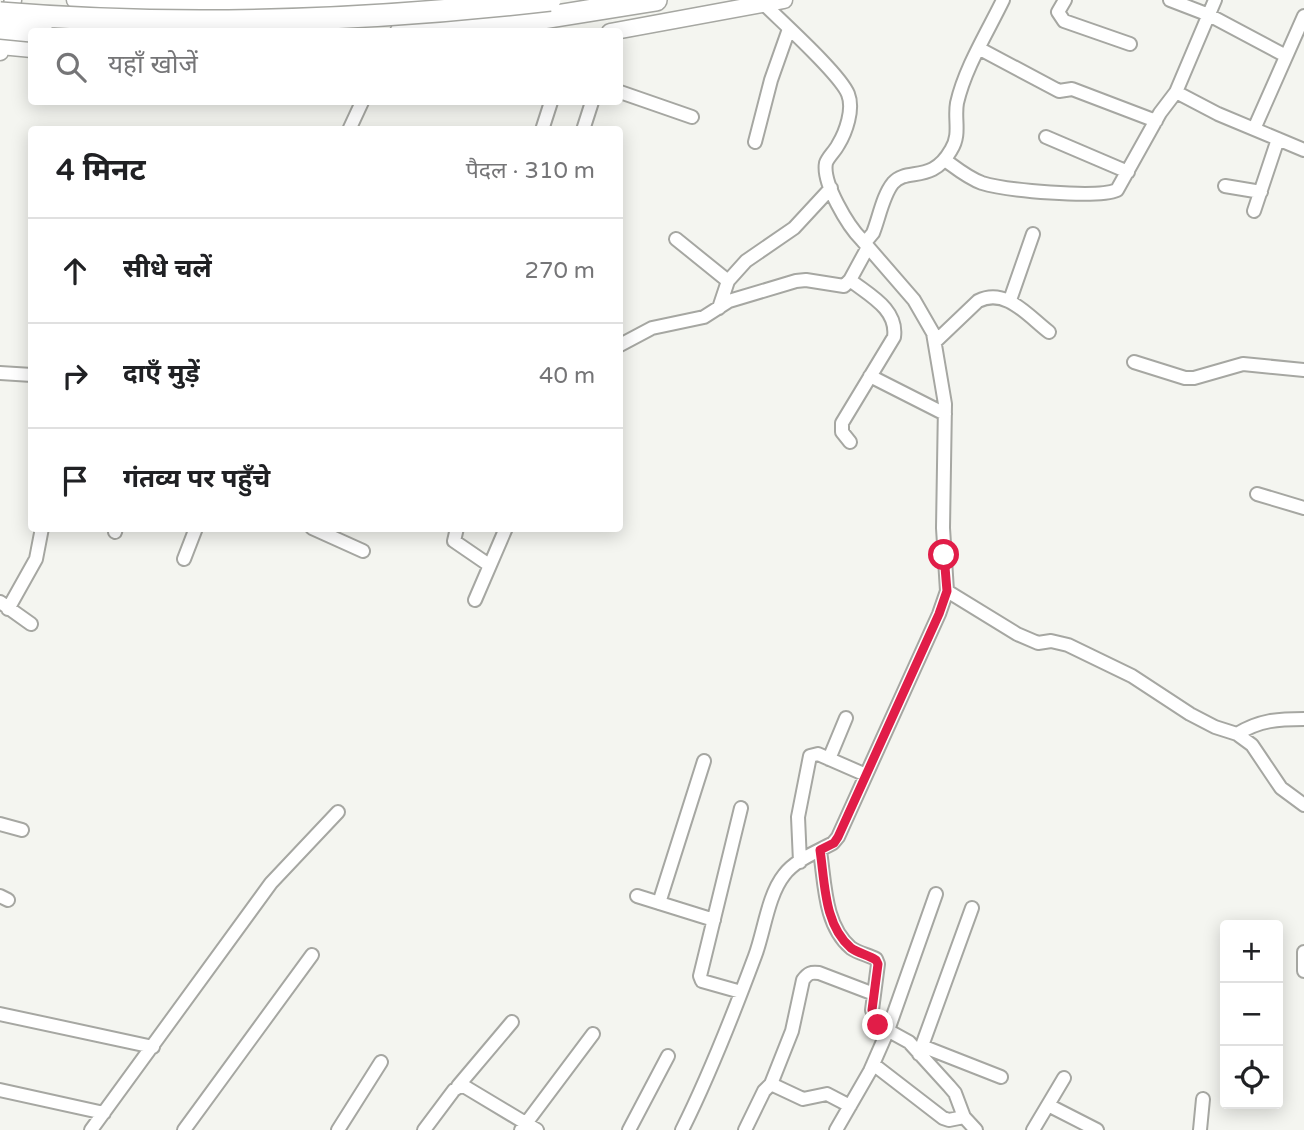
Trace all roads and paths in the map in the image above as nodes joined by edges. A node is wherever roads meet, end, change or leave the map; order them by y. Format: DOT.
graph roads {
  1 [pos="13,0"];
  2 [pos="75,0"];
  3 [pos="421,0"];
  4 [pos="550,0"];
  5 [pos="656,0"];
  6 [pos="784,0"];
  7 [pos="1003,0"];
  8 [pos="1065,0"];
  9 [pos="1170,0"];
  10 [pos="1215,0"];
  11 [pos="105,1"];
  12 [pos="764,4"];
  13 [pos="0,13"];
  14 [pos="1209,15"];
  15 [pos="1304,16"];
  16 [pos="0,28"];
  17 [pos="444,28"];
  18 [pos="789,29"];
  19 [pos="623,30"];
  20 [pos="28,31"];
  21 [pos="1130,44"];
  22 [pos="0,46"];
  23 [pos="28,49"];
  24 [pos="980,49"];
  25 [pos="0,52"];
  26 [pos="1286,56"];
  27 [pos="1177,92"];
  28 [pos="623,93"];
  29 [pos="361,105"];
  30 [pos="550,105"];
  31 [pos="591,105"];
  32 [pos="692,117"];
  33 [pos="1156,121"];
  34 [pos="351,126"];
  35 [pos="542,126"];
  36 [pos="584,126"];
  37 [pos="1254,130"];
  38 [pos="1046,137"];
  39 [pos="1278,139"];
  40 [pos="755,142"];
  41 [pos="1304,150"];
  42 [pos="945,160"];
  43 [pos="1128,172"];
  44 [pos="1225,186"];
  45 [pos="831,188"];
  46 [pos="1261,192"];
  47 [pos="1254,211"];
  48 [pos="1033,234"];
  49 [pos="676,239"];
  50 [pos="865,243"];
  51 [pos="728,281"];
  52 [pos="850,281"];
  53 [pos="1010,300"];
  54 [pos="719,308"];
  55 [pos="1049,332"];
  56 [pos="935,342"];
  57 [pos="623,343"];
  58 [pos="1134,362"];
  59 [pos="1304,370"];
  60 [pos="0,373"];
  61 [pos="28,375"];
  62 [pos="870,376"];
  63 [pos="945,414"];
  64 [pos="850,442"];
  65 [pos="1257,494"];
  66 [pos="1304,508"];
  67 [pos="41,532"];
  68 [pos="194,532"];
  69 [pos="322,532"];
  70 [pos="456,532"];
  71 [pos="504,532"];
  72 [pos="363,551"];
  73 [pos="184,559"];
  74 [pos="489,565"];
  75 [pos="947,591"];
  76 [pos="475,600"];
  77 [pos="4,606"];
  78 [pos="31,624"];
  79 [pos="846,718"];
  80 [pos="1304,719"];
  81 [pos="1237,734"];
  82 [pos="829,759"];
  83 [pos="704,761"];
  84 [pos="866,775"];
  85 [pos="1304,805"];
  86 [pos="741,808"];
  87 [pos="338,812"];
  88 [pos="0,824"];
  89 [pos="22,831"];
  90 [pos="820,850"];
  91 [pos="800,862"];
  92 [pos="936,894"];
  93 [pos="637,896"];
  94 [pos="659,903"];
  95 [pos="972,908"];
  96 [pos="714,920"];
  97 [pos="1304,952"];
  98 [pos="312,955"];
  99 [pos="1304,971"];
  100 [pos="741,992"];
  101 [pos="874,993"];
  102 [pos="0,1014"];
  103 [pos="512,1022"];
  104 [pos="888,1030"];
  105 [pos="593,1034"];
  106 [pos="153,1046"];
  107 [pos="920,1050"];
  108 [pos="668,1056"];
  109 [pos="381,1062"];
  110 [pos="873,1064"];
  111 [pos="1001,1077"];
  112 [pos="1064,1078"];
  113 [pos="771,1084"];
  114 [pos="458,1086"];
  115 [pos="0,1090"];
  116 [pos="1203,1099"];
  117 [pos="1048,1105"];
  118 [pos="850,1106"];
  119 [pos="104,1113"];
  120 [pos="964,1117"];
  121 [pos="528,1128"];
  122 [pos="91,1130"];
  123 [pos="184,1130"];
  124 [pos="338,1130"];
  125 [pos="425,1130"];
  126 [pos="629,1130"];
  127 [pos="681,1130"];
  128 [pos="745,1130"];
  129 [pos="836,1130"];
  130 [pos="976,1130"];
  131 [pos="1033,1130"];
  132 [pos="1097,1130"];
  133 [pos="1200,1130"];
  1 -- 22 [label="main road"];
  2 -- 11 [label="main road"];
  3 -- 11 [label="main road"];
  4 -- 13 [label="highway, bridge"];
  5 -- 17 [label="highway"];
  6 -- 12 [label="main road"];
  7 -- 24 [label="street"];
  8 -- 21 [label="street"];
  9 -- 14 [label="street"];
  10 -- 14 [label="street"];
  12 -- 18 [label="street"];
  12 -- 19 [label="main road"];
  14 -- 26 [label="street"];
  14 -- 27 [label="street"];
  15 -- 26 [label="street"];
  16 -- 20 [label="highway, bridge"];
  18 -- 40 [label="street"];
  18 -- 45 [label="street"];
  22 -- 23 [label="main road"];
  22 -- 25 [label="main road"];
  24 -- 33 [label="street"];
  24 -- 42 [label="street"];
  26 -- 37 [label="street"];
  27 -- 33 [label="street"];
  27 -- 37 [label="street"];
  28 -- 32 [label="street"];
  29 -- 34 [label="street"];
  30 -- 35 [label="street"];
  31 -- 36 [label="street"];
  33 -- 43 [label="street"];
  37 -- 39 [label="street"];
  38 -- 43 [label="street"];
  39 -- 41 [label="street"];
  39 -- 46 [label="street"];
  42 -- 43 [label="street"];
  42 -- 50 [label="street"];
  44 -- 46 [label="street"];
  45 -- 50 [label="street"];
  45 -- 51 [label="street"];
  46 -- 47 [label="street"];
  48 -- 53 [label="street"];
  49 -- 51 [label="street"];
  50 -- 52 [label="street"];
  50 -- 56 [label="street"];
  51 -- 54 [label="street"];
  52 -- 54 [label="street"];
  52 -- 62 [label="street"];
  53 -- 55 [label="street"];
  53 -- 56 [label="street"];
  54 -- 57 [label="street"];
  56 -- 63 [label="street"];
  58 -- 59 [label="street"];
  60 -- 61 [label="street"];
  62 -- 63 [label="street"];
  62 -- 64 [label="street"];
  63 -- 75 [label="street"];
  65 -- 66 [label="street"];
  67 -- 77 [label="street"];
  68 -- 73 [label="street"];
  69 -- 72 [label="street"];
  70 -- 74 [label="street"];
  71 -- 74 [label="street"];
  74 -- 76 [label="street"];
  75 -- 81 [label="street"];
  75 -- 84 [label="street"];
  77 -- 78 [label="street"];
  79 -- 82 [label="street"];
  80 -- 81 [label="street"];
  81 -- 85 [label="street"];
  82 -- 84 [label="street"];
  82 -- 91 [label="street"];
  83 -- 94 [label="street"];
  84 -- 90 [label="street"];
  86 -- 96 [label="street"];
  87 -- 106 [label="street"];
  88 -- 89 [label="street"];
  90 -- 91 [label="street"];
  90 -- 101 [label="street"];
  91 -- 100 [label="street"];
  92 -- 104 [label="street"];
  93 -- 94 [label="street"];
  94 -- 96 [label="street"];
  95 -- 107 [label="street"];
  96 -- 100 [label="street"];
  97 -- 99 [label="street"];
  98 -- 123 [label="street"];
  100 -- 127 [label="street"];
  101 -- 104 [label="street"];
  101 -- 113 [label="street"];
  102 -- 106 [label="street"];
  103 -- 114 [label="street"];
  104 -- 107 [label="street"];
  104 -- 110 [label="street"];
  105 -- 121 [label="street"];
  106 -- 119 [label="street"];
  107 -- 111 [label="street"];
  107 -- 120 [label="street"];
  108 -- 126 [label="street"];
  109 -- 124 [label="street"];
  110 -- 118 [label="street"];
  110 -- 120 [label="street"];
  112 -- 117 [label="street"];
  113 -- 118 [label="street"];
  113 -- 128 [label="street"];
  114 -- 121 [label="street"];
  114 -- 125 [label="street"];
  115 -- 119 [label="street"];
  116 -- 133 [label="street"];
  117 -- 131 [label="street"];
  117 -- 132 [label="street"];
  118 -- 129 [label="street"];
  119 -- 122 [label="street"];
  120 -- 130 [label="street"];
}
